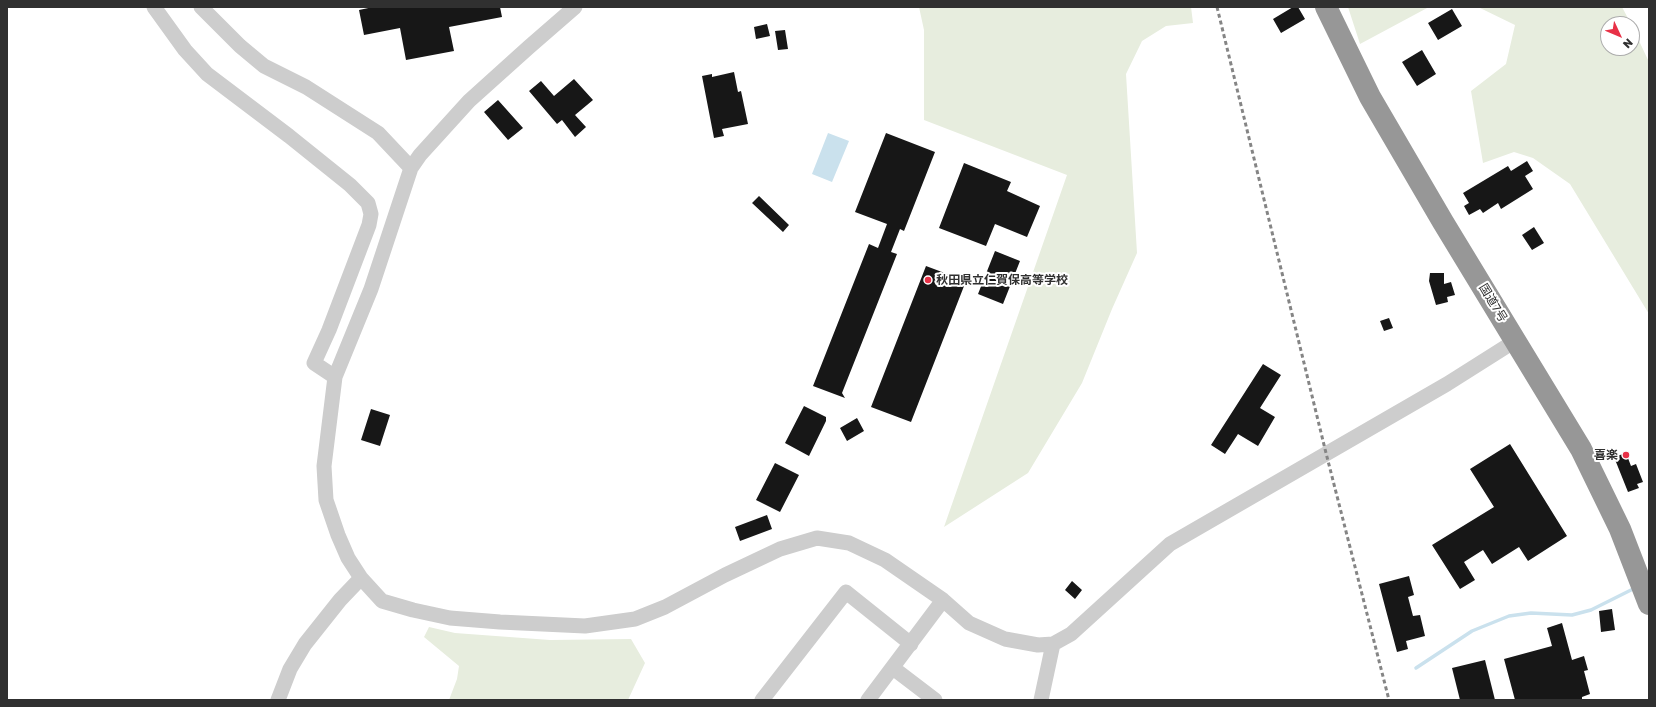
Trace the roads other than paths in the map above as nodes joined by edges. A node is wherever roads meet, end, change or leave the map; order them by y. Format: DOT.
graph roads {
  1 [pos="154,7"];
  2 [pos="200,7"];
  3 [pos="575,7"];
  4 [pos="1326,7"];
  5 [pos="412,168"];
  6 [pos="1515,341"];
  7 [pos="335,377"];
  8 [pos="361,578"];
  9 [pos="943,600"];
  10 [pos="1649,604"];
  11 [pos="911,644"];
  12 [pos="1053,644"];
  13 [pos="893,668"];
  14 [pos="278,700"];
  15 [pos="762,700"];
  16 [pos="868,700"];
  17 [pos="935,700"];
  18 [pos="1041,700"];
  1 -- 7 [label="street"];
  2 -- 5 [label="street"];
  3 -- 5 [label="street"];
  4 -- 6 [label="highway, 国道7号"];
  5 -- 7 [label="street"];
  6 -- 10 [label="highway, 国道7号"];
  6 -- 12 [label="street"];
  7 -- 8 [label="street"];
  8 -- 9 [label="street"];
  8 -- 14 [label="street"];
  9 -- 11 [label="street"];
  9 -- 12 [label="street"];
  11 -- 13 [label="street"];
  11 -- 15 [label="street"];
  12 -- 18 [label="street"];
  13 -- 16 [label="street"];
  13 -- 17 [label="street"];
}
